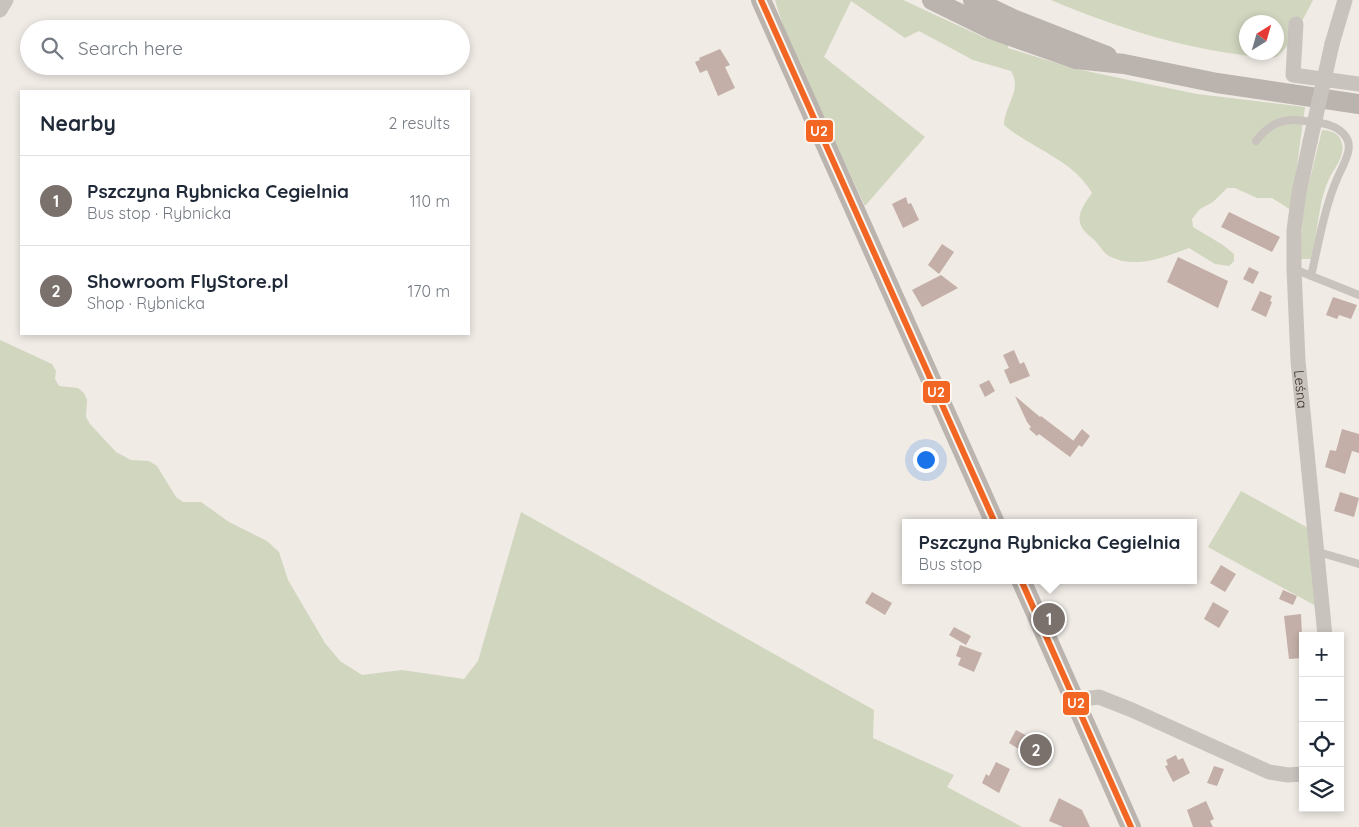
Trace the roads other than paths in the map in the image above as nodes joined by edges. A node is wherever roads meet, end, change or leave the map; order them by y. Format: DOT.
graph roads {
  1 [pos="6,0"];
  2 [pos="760,0"];
  3 [pos="932,0"];
  4 [pos="973,0"];
  5 [pos="1345,0"];
  6 [pos="0,10"];
  7 [pos="1296,24"];
  8 [pos="1124,64"];
  9 [pos="1359,84"];
  10 [pos="1359,104"];
  11 [pos="1256,142"];
  12 [pos="1294,270"];
  13 [pos="1312,276"];
  14 [pos="1359,295"];
  15 [pos="993,519"];
  16 [pos="1315,551"];
  17 [pos="1359,564"];
  18 [pos="1023,584"];
  19 [pos="1325,632"];
  20 [pos="1074,700"];
  21 [pos="1299,774"];
  22 [pos="1131,827"];
  1 -- 6 [label="street"];
  2 -- 15 [label="main road"];
  3 -- 8 [label="main road"];
  4 -- 8 [label="main road"];
  5 -- 12 [label="street, Leśna, bridge"];
  7 -- 9 [label="street"];
  8 -- 10 [label="main road"];
  11 -- 13 [label="lane"];
  12 -- 13 [label="lane"];
  12 -- 16 [label="street, Leśna"];
  13 -- 14 [label="lane"];
  16 -- 17 [label="lane"];
  16 -- 19 [label="street, Leśna"];
  18 -- 20 [label="main road"];
  20 -- 21 [label="street"];
  20 -- 22 [label="main road"];
}
